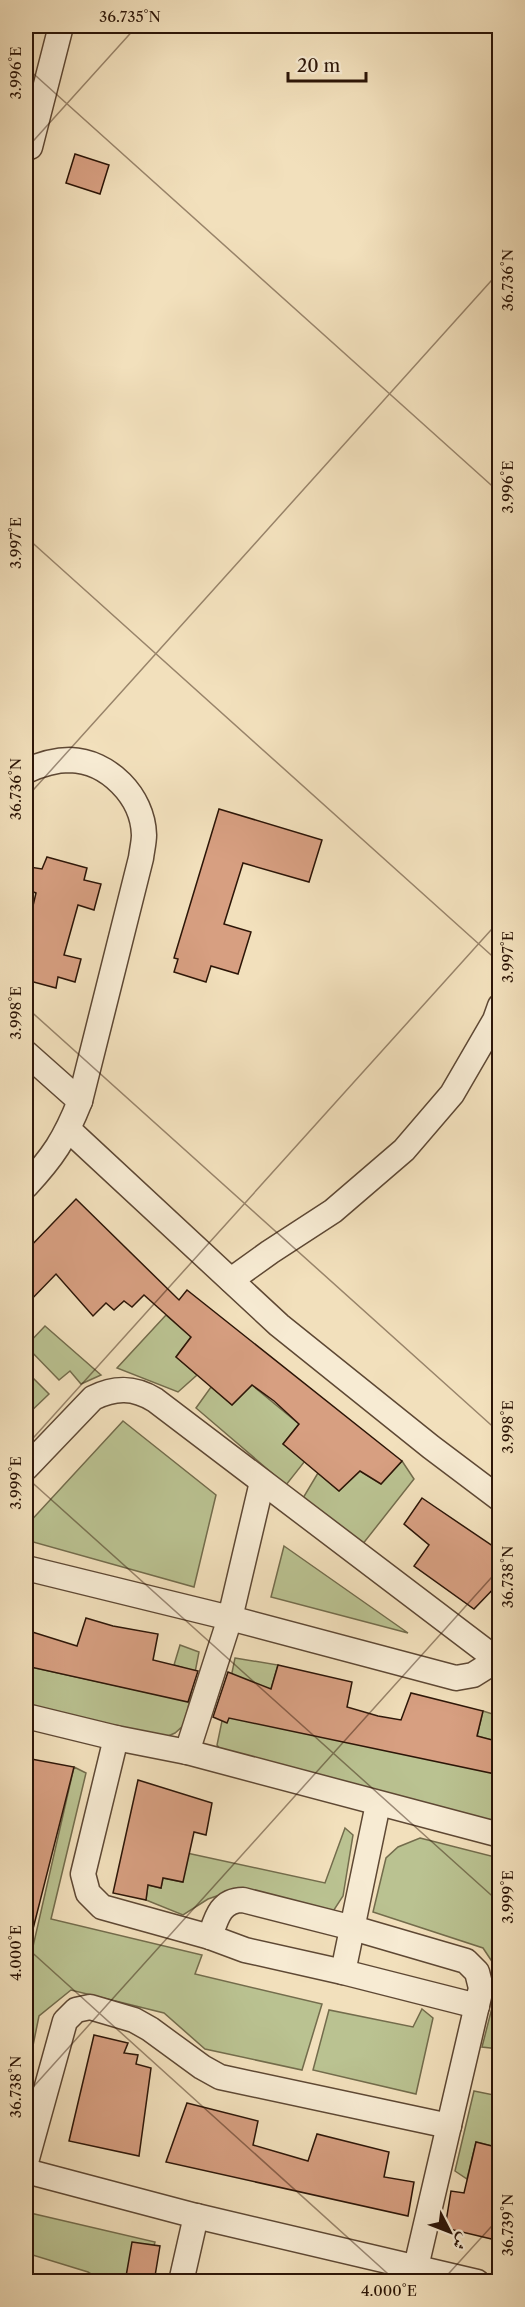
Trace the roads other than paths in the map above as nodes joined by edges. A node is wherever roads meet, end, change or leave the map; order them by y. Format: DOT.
graph roads {
  1 [pos="61,26"];
  2 [pos="27,154"];
  3 [pos="26,771"];
  4 [pos="500,1006"];
  5 [pos="26,1053"];
  6 [pos="80,1101"];
  7 [pos="69,1130"];
  8 [pos="26,1186"];
  9 [pos="231,1280"];
  10 [pos="26,1468"];
  11 [pos="262,1482"];
  12 [pos="500,1498"];
  13 [pos="26,1568"];
  14 [pos="230,1618"];
  15 [pos="498,1661"];
  16 [pos="26,1716"];
  17 [pos="116,1738"];
  18 [pos="187,1752"];
  19 [pos="378,1804"];
  20 [pos="500,1835"];
  21 [pos="353,1928"];
  22 [pos="210,1937"];
  23 [pos="343,1972"];
  24 [pos="477,2006"];
  25 [pos="449,2126"];
  26 [pos="26,2162"];
  27 [pos="26,2171"];
  28 [pos="196,2216"];
  29 [pos="416,2267"];
  30 [pos="181,2282"];
  31 [pos="477,2282"];
  1 -- 2 [label="street"];
  3 -- 6 [label="street"];
  4 -- 9 [label="street"];
  5 -- 6 [label="street"];
  6 -- 7 [label="street"];
  7 -- 8 [label="street"];
  7 -- 9 [label="street"];
  9 -- 12 [label="street"];
  10 -- 11 [label="street"];
  11 -- 14 [label="street"];
  11 -- 15 [label="street"];
  13 -- 14 [label="street"];
  14 -- 15 [label="street"];
  14 -- 18 [label="street"];
  16 -- 17 [label="street"];
  17 -- 18 [label="street"];
  17 -- 22 [label="street"];
  18 -- 19 [label="street"];
  19 -- 20 [label="street"];
  19 -- 21 [label="street"];
  21 -- 22 [label="street"];
  21 -- 23 [label="street"];
  21 -- 24 [label="street"];
  22 -- 23 [label="street"];
  23 -- 24 [label="street"];
  24 -- 25 [label="street"];
  25 -- 26 [label="street"];
  25 -- 29 [label="street"];
  27 -- 28 [label="street"];
  28 -- 29 [label="street"];
  28 -- 30 [label="street"];
  29 -- 31 [label="street"];
}
